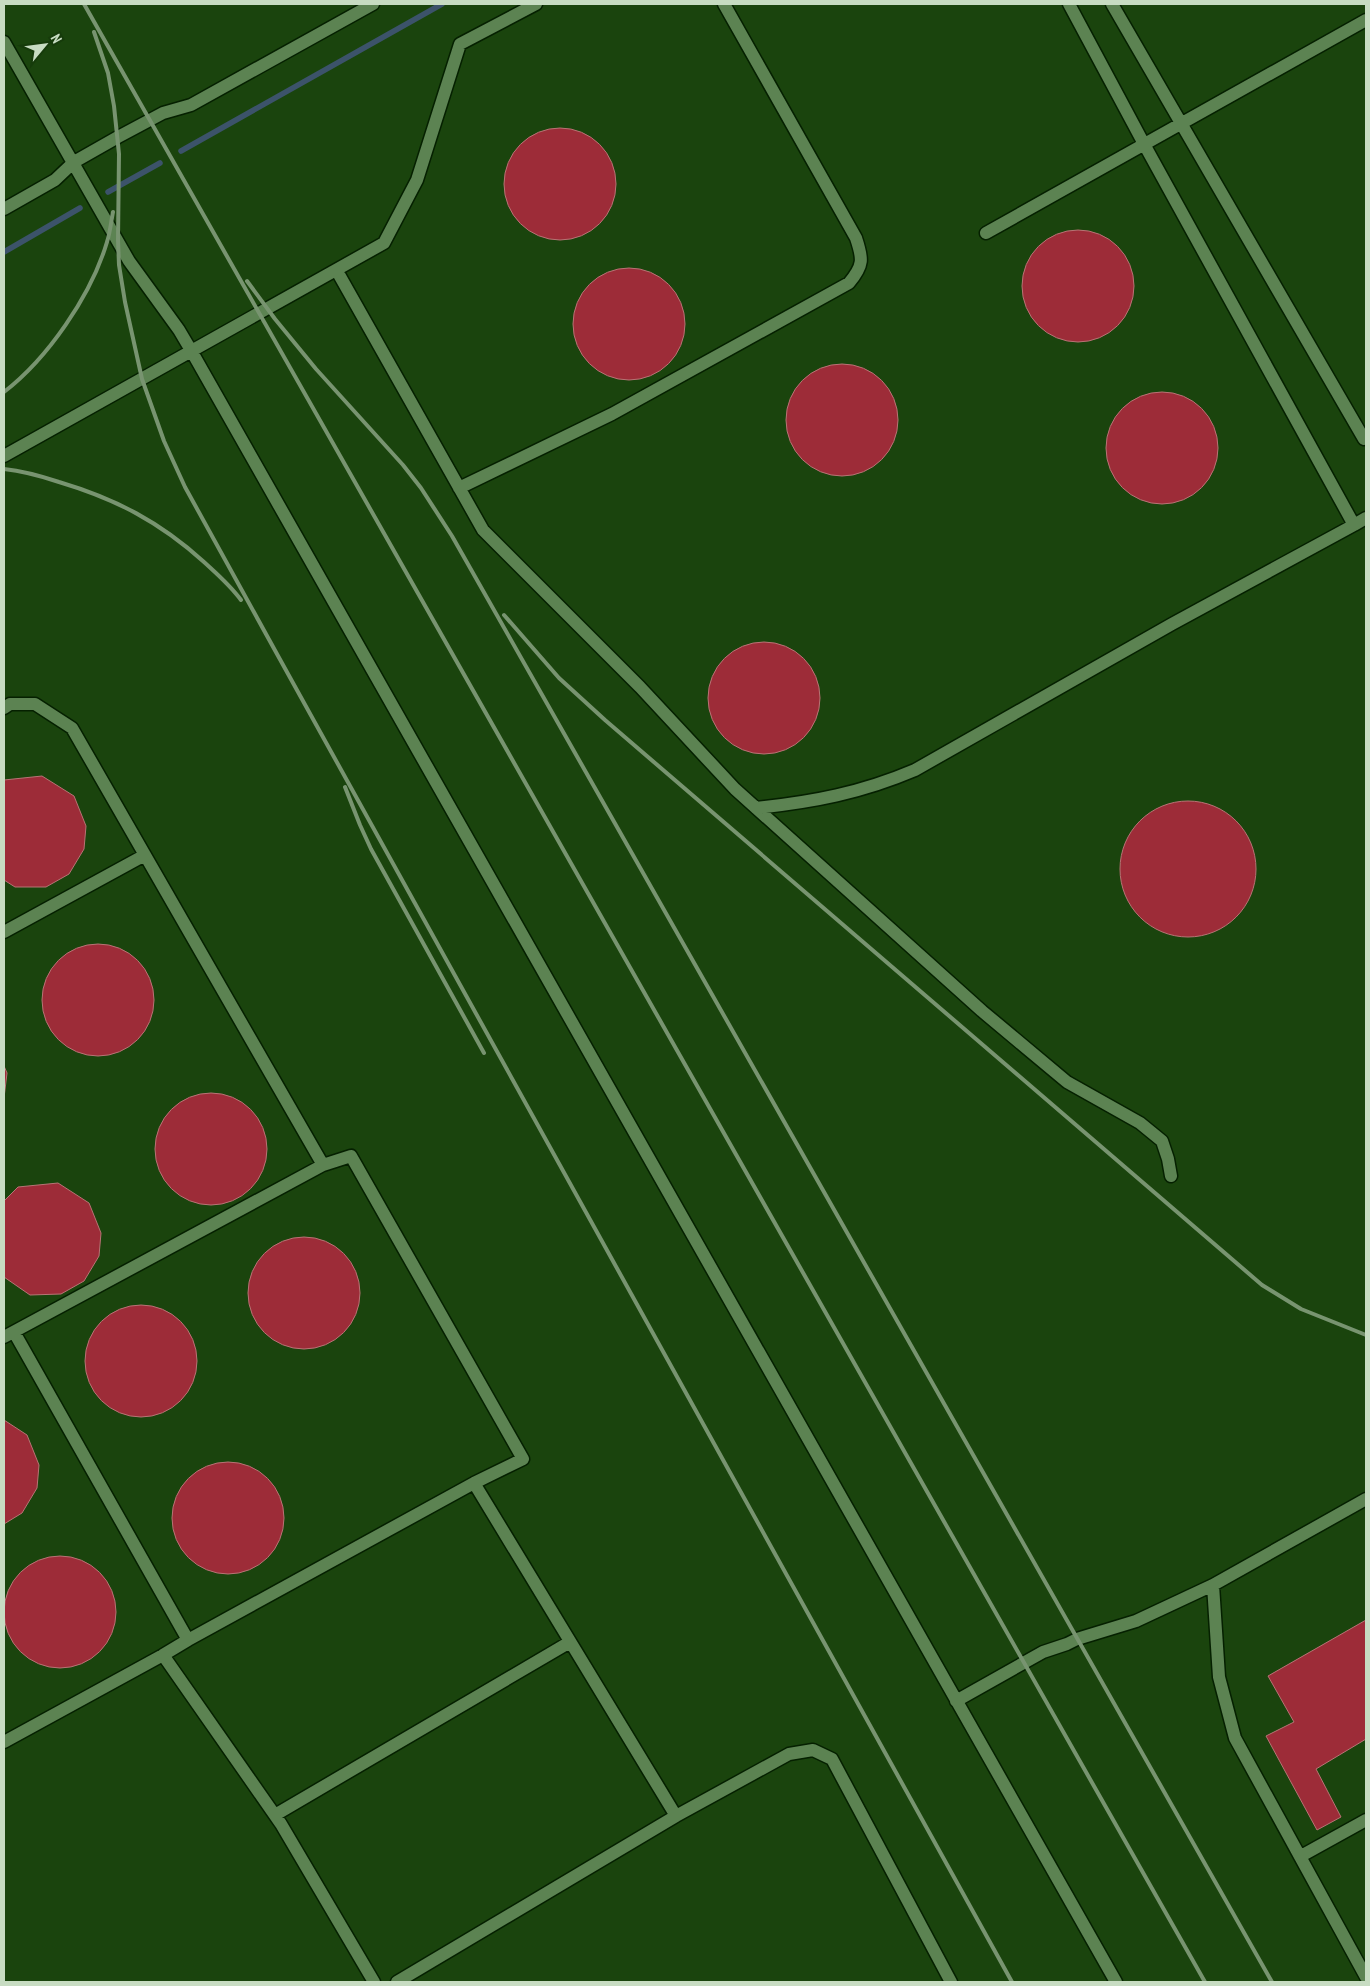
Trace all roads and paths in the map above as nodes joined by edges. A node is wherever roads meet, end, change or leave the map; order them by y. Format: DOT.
graph roads {
  1 [pos="373,4"];
  2 [pos="536,4"];
  3 [pos="724,4"];
  4 [pos="1069,4"];
  5 [pos="1112,4"];
  6 [pos="1366,20"];
  7 [pos="4,42"];
  8 [pos="1181,122"];
  9 [pos="1144,144"];
  10 [pos="74,162"];
  11 [pos="4,209"];
  12 [pos="986,233"];
  13 [pos="337,270"];
  14 [pos="192,352"];
  15 [pos="1366,437"];
  16 [pos="4,456"];
  17 [pos="459,488"];
  18 [pos="1366,518"];
  19 [pos="1354,525"];
  20 [pos="4,708"];
  21 [pos="756,808"];
  22 [pos="145,855"];
  23 [pos="4,932"];
  24 [pos="323,1165"];
  25 [pos="1171,1176"];
  26 [pos="9,1335"];
  27 [pos="474,1483"];
  28 [pos="1366,1498"];
  29 [pos="1213,1585"];
  30 [pos="188,1640"];
  31 [pos="570,1642"];
  32 [pos="163,1655"];
  33 [pos="956,1701"];
  34 [pos="4,1742"];
  35 [pos="275,1815"];
  36 [pos="676,1816"];
  37 [pos="1366,1820"];
  38 [pos="1301,1856"];
  39 [pos="1366,1977"];
  40 [pos="374,1982"];
  41 [pos="397,1982"];
  42 [pos="951,1982"];
  43 [pos="1116,1982"];
  1 -- 10 [label="lane"];
  2 -- 13 [label="lane"];
  3 -- 17 [label="lane"];
  4 -- 9 [label="lane"];
  5 -- 8 [label="lane"];
  6 -- 8 [label="lane"];
  7 -- 10 [label="lane"];
  8 -- 9 [label="lane"];
  8 -- 15 [label="lane"];
  9 -- 12 [label="lane"];
  9 -- 19 [label="lane"];
  10 -- 11 [label="lane"];
  10 -- 14 [label="lane"];
  13 -- 14 [label="lane"];
  13 -- 17 [label="lane"];
  14 -- 16 [label="lane"];
  14 -- 33 [label="lane"];
  17 -- 21 [label="lane"];
  18 -- 19 [label="lane"];
  19 -- 21 [label="lane"];
  20 -- 22 [label="lane"];
  21 -- 25 [label="lane"];
  22 -- 23 [label="lane"];
  22 -- 24 [label="lane"];
  24 -- 26 [label="lane"];
  24 -- 27 [label="lane"];
  26 -- 30 [label="lane"];
  27 -- 30 [label="lane"];
  27 -- 31 [label="lane"];
  28 -- 29 [label="lane"];
  29 -- 33 [label="lane"];
  29 -- 38 [label="lane"];
  30 -- 32 [label="lane"];
  31 -- 35 [label="lane"];
  31 -- 36 [label="lane"];
  32 -- 34 [label="lane"];
  32 -- 35 [label="lane"];
  33 -- 43 [label="lane"];
  35 -- 40 [label="lane"];
  36 -- 41 [label="lane"];
  36 -- 42 [label="lane"];
  37 -- 38 [label="lane"];
  38 -- 39 [label="lane"];
}
